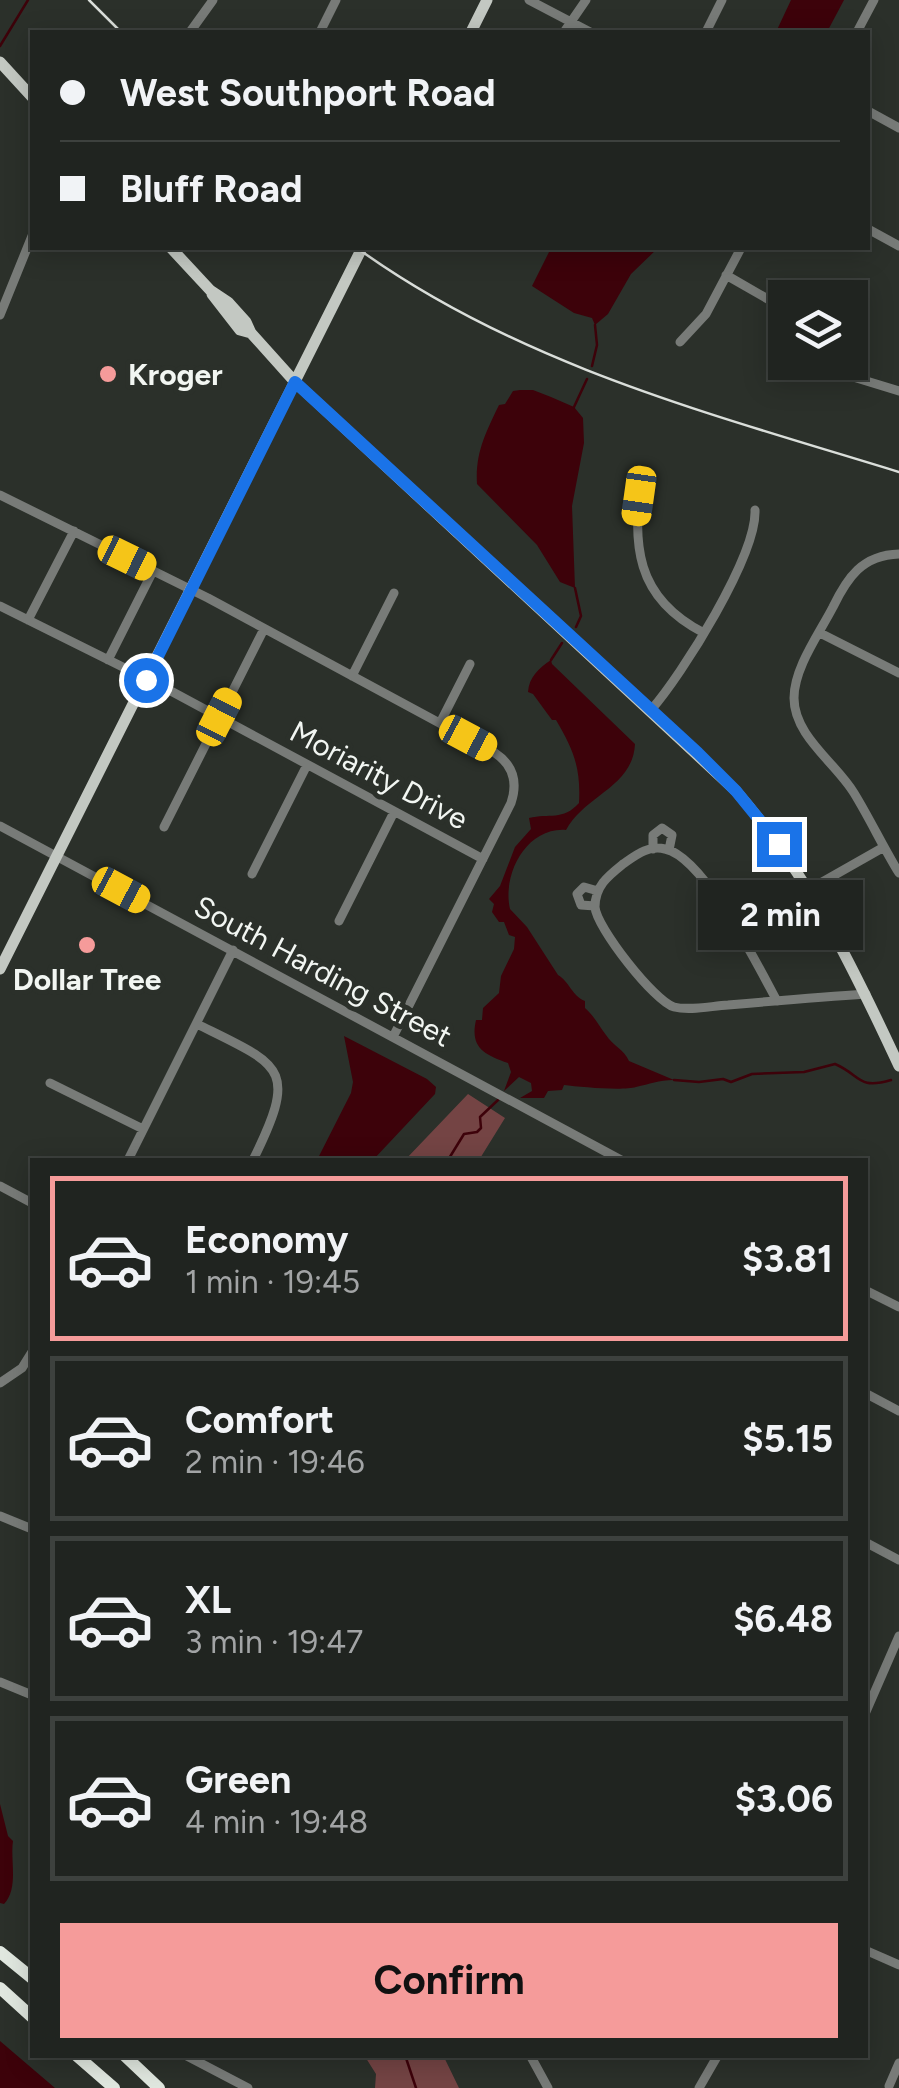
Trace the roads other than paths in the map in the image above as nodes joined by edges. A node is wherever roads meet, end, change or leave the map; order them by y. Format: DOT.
graph roads {
  1 [pos="213,0"];
  2 [pos="336,0"];
  3 [pos="488,0"];
  4 [pos="530,0"];
  5 [pos="586,0"];
  6 [pos="722,0"];
  7 [pos="874,0"];
  8 [pos="570,20"];
  9 [pos="192,30"];
  10 [pos="321,30"];
  11 [pos="472,30"];
  12 [pos="565,30"];
  13 [pos="587,30"];
  14 [pos="707,30"];
  15 [pos="858,30"];
  16 [pos="4,66"];
  17 [pos="30,95"];
  18 [pos="870,112"];
  19 [pos="899,128"];
  20 [pos="870,230"];
  21 [pos="30,241"];
  22 [pos="899,246"];
  23 [pos="173,250"];
  24 [pos="361,250"];
  25 [pos="740,250"];
  26 [pos="726,275"];
  27 [pos="768,298"];
  28 [pos="0,315"];
  29 [pos="680,342"];
  30 [pos="863,380"];
  31 [pos="295,382"];
  32 [pos="899,391"];
  33 [pos="641,475"];
  34 [pos="0,495"];
  35 [pos="755,510"];
  36 [pos="74,532"];
  37 [pos="899,554"];
  38 [pos="153,570"];
  39 [pos="191,590"];
  40 [pos="394,593"];
  41 [pos="0,606"];
  42 [pos="28,620"];
  43 [pos="264,628"];
  44 [pos="704,633"];
  45 [pos="820,633"];
  46 [pos="108,660"];
  47 [pos="470,664"];
  48 [pos="899,673"];
  49 [pos="352,676"];
  50 [pos="146,680"];
  51 [pos="651,710"];
  52 [pos="219,717"];
  53 [pos="440,723"];
  54 [pos="307,765"];
  55 [pos="394,812"];
  56 [pos="0,826"];
  57 [pos="164,827"];
  58 [pos="653,848"];
  59 [pos="884,848"];
  60 [pos="669,850"];
  61 [pos="58,856"];
  62 [pos="482,859"];
  63 [pos="899,873"];
  64 [pos="252,874"];
  65 [pos="810,888"];
  66 [pos="598,890"];
  67 [pos="596,906"];
  68 [pos="340,921"];
  69 [pos="233,950"];
  70 [pos="0,969"];
  71 [pos="866,994"];
  72 [pos="777,1001"];
  73 [pos="196,1024"];
  74 [pos="393,1037"];
  75 [pos="899,1066"];
  76 [pos="50,1083"];
  77 [pos="143,1129"];
  78 [pos="129,1158"];
  79 [pos="254,1158"];
  80 [pos="617,1158"];
  81 [pos="0,1186"];
  82 [pos="30,1202"];
  83 [pos="868,1292"];
  84 [pos="899,1307"];
  85 [pos="30,1355"];
  86 [pos="0,1383"];
  87 [pos="868,1395"];
  88 [pos="899,1411"];
  89 [pos="0,1516"];
  90 [pos="30,1528"];
  91 [pos="868,1544"];
  92 [pos="899,1560"];
  93 [pos="899,1636"];
  94 [pos="0,1682"];
  95 [pos="30,1694"];
  96 [pos="869,1694"];
  97 [pos="868,1951"];
  98 [pos="0,1952"];
  99 [pos="899,1965"];
  100 [pos="30,1976"];
  101 [pos="0,1988"];
  102 [pos="0,1996"];
  103 [pos="30,2016"];
  104 [pos="30,2017"];
  105 [pos="79,2058"];
  106 [pos="127,2058"];
  107 [pos="191,2058"];
  108 [pos="532,2058"];
  109 [pos="716,2058"];
  110 [pos="899,2063"];
  111 [pos="889,2086"];
  112 [pos="114,2088"];
  113 [pos="159,2088"];
  114 [pos="248,2088"];
  115 [pos="548,2088"];
  116 [pos="700,2088"];
  1 -- 9 [label="street"];
  2 -- 10 [label="street"];
  3 -- 11 [label="main road"];
  4 -- 8 [label="street"];
  5 -- 8 [label="street"];
  6 -- 14 [label="street"];
  7 -- 15 [label="street"];
  8 -- 12 [label="street"];
  8 -- 13 [label="street"];
  16 -- 17 [label="main road"];
  18 -- 19 [label="street"];
  20 -- 22 [label="street"];
  21 -- 28 [label="street"];
  23 -- 31 [label="main road"];
  24 -- 31 [label="main road"];
  25 -- 26 [label="street"];
  26 -- 27 [label="street"];
  26 -- 29 [label="street"];
  30 -- 32 [label="street"];
  31 -- 39 [label="main road"];
  31 -- 51 [label="main road"];
  33 -- 44 [label="street"];
  34 -- 36 [label="street"];
  35 -- 44 [label="street"];
  36 -- 38 [label="street"];
  36 -- 42 [label="street"];
  37 -- 45 [label="street"];
  38 -- 39 [label="street"];
  38 -- 46 [label="street"];
  39 -- 43 [label="street"];
  39 -- 50 [label="main road"];
  40 -- 49 [label="street"];
  41 -- 42 [label="street, Moriarity Drive"];
  42 -- 46 [label="street, Moriarity Drive"];
  43 -- 49 [label="street"];
  43 -- 52 [label="street"];
  44 -- 51 [label="street"];
  45 -- 48 [label="street"];
  45 -- 59 [label="street"];
  46 -- 50 [label="street, Moriarity Drive"];
  47 -- 53 [label="street"];
  49 -- 53 [label="street"];
  50 -- 52 [label="street, Moriarity Drive"];
  50 -- 61 [label="main road"];
  51 -- 65 [label="main road"];
  52 -- 54 [label="street, Moriarity Drive"];
  52 -- 57 [label="street"];
  53 -- 62 [label="street"];
  54 -- 55 [label="street, Moriarity Drive"];
  54 -- 64 [label="street"];
  55 -- 62 [label="street, Moriarity Drive"];
  55 -- 68 [label="street"];
  56 -- 61 [label="street, South Harding Street"];
  58 -- 60 [label="street"];
  58 -- 60 [label="street"];
  58 -- 66 [label="street"];
  59 -- 63 [label="street"];
  59 -- 65 [label="street"];
  60 -- 72 [label="street"];
  61 -- 69 [label="street, South Harding Street"];
  61 -- 70 [label="main road"];
  62 -- 74 [label="street"];
  65 -- 71 [label="main road"];
  66 -- 67 [label="street"];
  66 -- 67 [label="street"];
  67 -- 72 [label="street"];
  69 -- 73 [label="street"];
  69 -- 74 [label="street, South Harding Street"];
  71 -- 72 [label="street"];
  71 -- 75 [label="main road"];
  73 -- 77 [label="street"];
  73 -- 79 [label="street"];
  74 -- 80 [label="street, South Harding Street"];
  76 -- 77 [label="street"];
  77 -- 78 [label="street"];
  81 -- 82 [label="street"];
  83 -- 84 [label="street"];
  85 -- 86 [label="street"];
  87 -- 88 [label="street"];
  89 -- 90 [label="street"];
  91 -- 92 [label="street"];
  93 -- 96 [label="street"];
  94 -- 95 [label="street"];
  97 -- 99 [label="street"];
  98 -- 100 [label="highway"];
  101 -- 103 [label="highway"];
  102 -- 104 [label="highway"];
  105 -- 112 [label="highway"];
  106 -- 113 [label="highway"];
  107 -- 114 [label="street"];
  108 -- 115 [label="street"];
  109 -- 116 [label="street"];
  110 -- 111 [label="street"];
}
